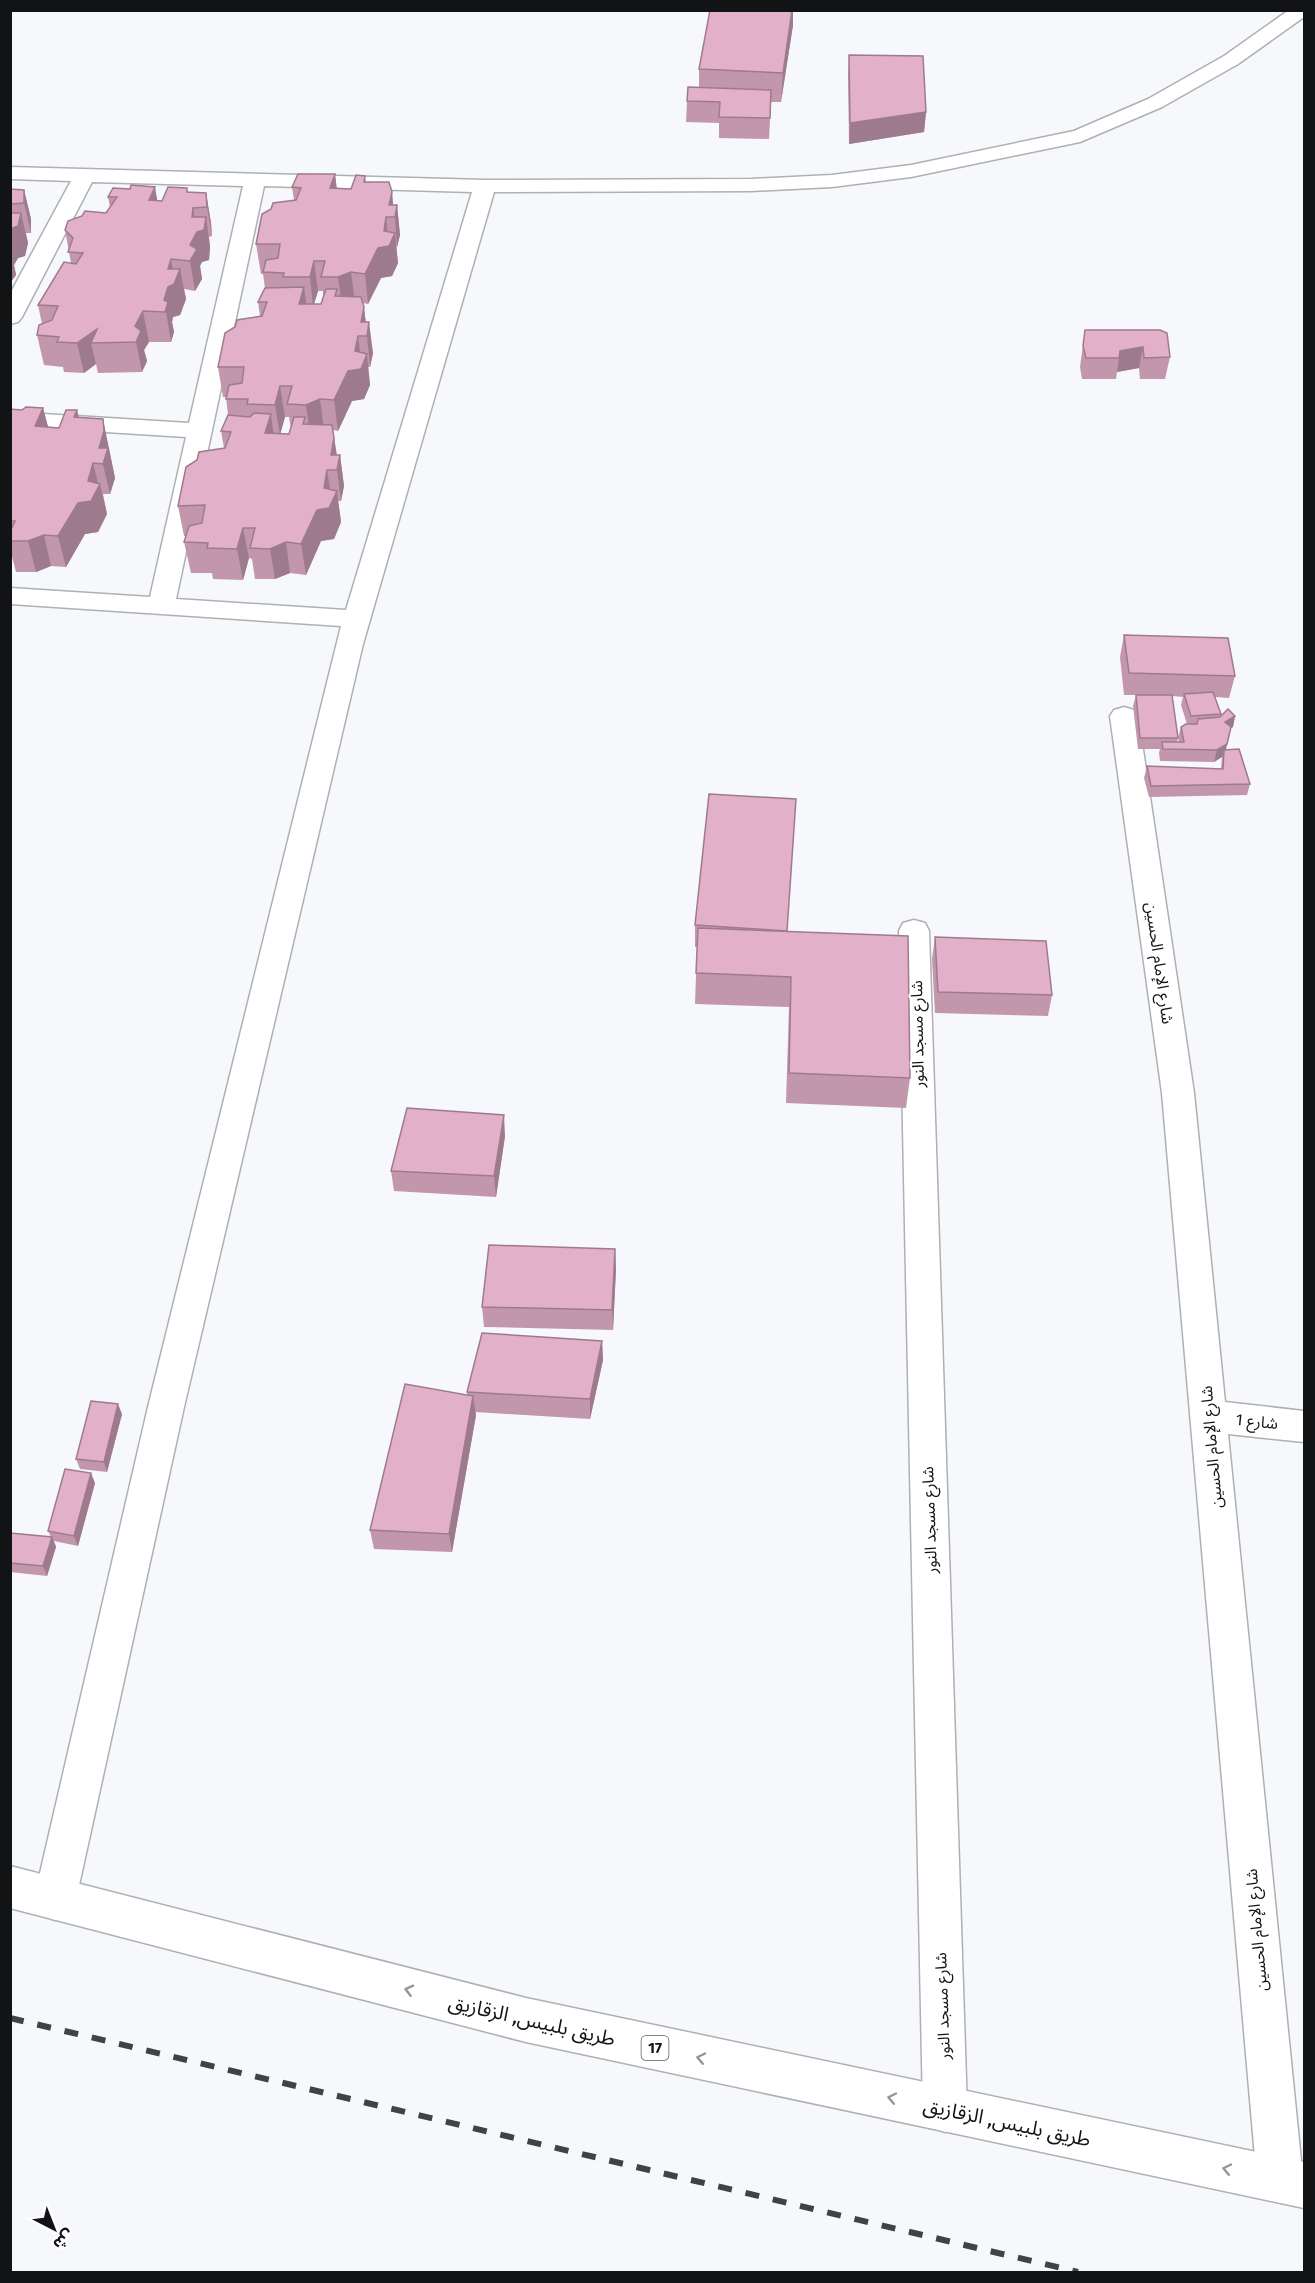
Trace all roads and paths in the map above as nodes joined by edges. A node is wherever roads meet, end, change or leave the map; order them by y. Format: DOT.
graph roads {
  1 [pos="1302,10"];
  2 [pos="10,173"];
  3 [pos="85,175"];
  4 [pos="255,180"];
  5 [pos="485,186"];
  6 [pos="10,316"];
  7 [pos="10,419"];
  8 [pos="200,430"];
  9 [pos="10,596"];
  10 [pos="161,606"];
  11 [pos="356,619"];
  12 [pos="1124,716"];
  13 [pos="914,931"];
  14 [pos="1209,1416"];
  15 [pos="1305,1426"];
  16 [pos="10,1887"];
  17 [pos="55,1899"];
  18 [pos="945,2109"];
  19 [pos="1292,2182"];
  1 -- 5 [label="main road"];
  2 -- 3 [label="main road"];
  3 -- 4 [label="main road"];
  3 -- 6 [label="main road"];
  4 -- 5 [label="main road"];
  4 -- 8 [label="main road"];
  5 -- 11 [label="main road"];
  7 -- 8 [label="main road"];
  8 -- 10 [label="main road"];
  9 -- 10 [label="main road"];
  10 -- 11 [label="main road"];
  11 -- 17 [label="main road"];
  12 -- 14 [label="main road, شارع الإمام الحسين"];
  13 -- 18 [label="main road, شارع مسجد النور"];
  14 -- 15 [label="main road, شارع 1"];
  14 -- 19 [label="main road, شارع الإمام الحسين"];
  16 -- 17 [label="main road, طريق بلبيس, الزقازيق / 17"];
  18 -- 17 [label="main road, طريق بلبيس, الزقازيق / 17, one-way"];
  19 -- 18 [label="main road, طريق بلبيس, الزقازيق / 17, one-way"];
}
